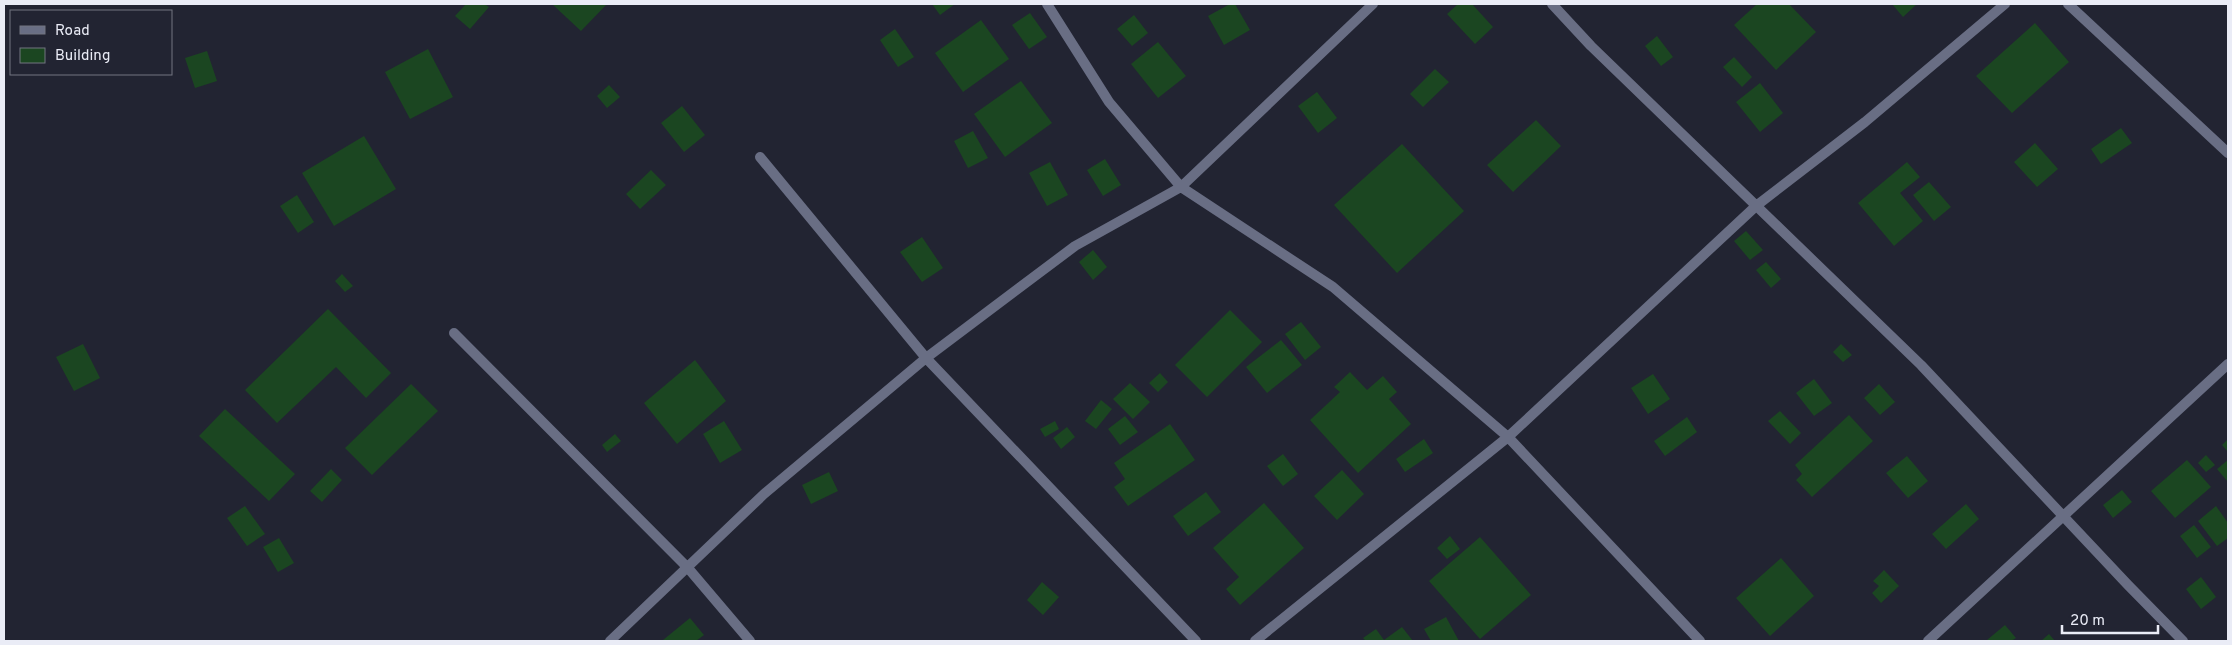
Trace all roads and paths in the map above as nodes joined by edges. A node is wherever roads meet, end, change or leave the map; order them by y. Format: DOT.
graph roads {
  1 [pos="1047,4"];
  2 [pos="1373,4"];
  3 [pos="1552,4"];
  4 [pos="2005,4"];
  5 [pos="2068,4"];
  6 [pos="2228,154"];
  7 [pos="760,157"];
  8 [pos="1181,187"];
  9 [pos="1756,206"];
  10 [pos="454,333"];
  11 [pos="926,358"];
  12 [pos="2228,364"];
  13 [pos="1508,436"];
  14 [pos="2062,516"];
  15 [pos="688,568"];
  16 [pos="610,641"];
  17 [pos="750,641"];
  18 [pos="1196,641"];
  19 [pos="1255,641"];
  20 [pos="1700,641"];
  21 [pos="1928,641"];
  22 [pos="2183,641"];
  1 -- 8 [label="street"];
  2 -- 8 [label="street"];
  3 -- 9 [label="street"];
  4 -- 9 [label="street"];
  5 -- 6 [label="street"];
  7 -- 11 [label="street"];
  8 -- 11 [label="street"];
  8 -- 13 [label="street"];
  9 -- 13 [label="street"];
  9 -- 14 [label="street"];
  10 -- 15 [label="street"];
  11 -- 15 [label="street"];
  11 -- 18 [label="street"];
  12 -- 14 [label="street"];
  13 -- 19 [label="street"];
  13 -- 20 [label="street"];
  14 -- 21 [label="street"];
  14 -- 22 [label="street"];
  15 -- 16 [label="street"];
  15 -- 17 [label="street"];
}
